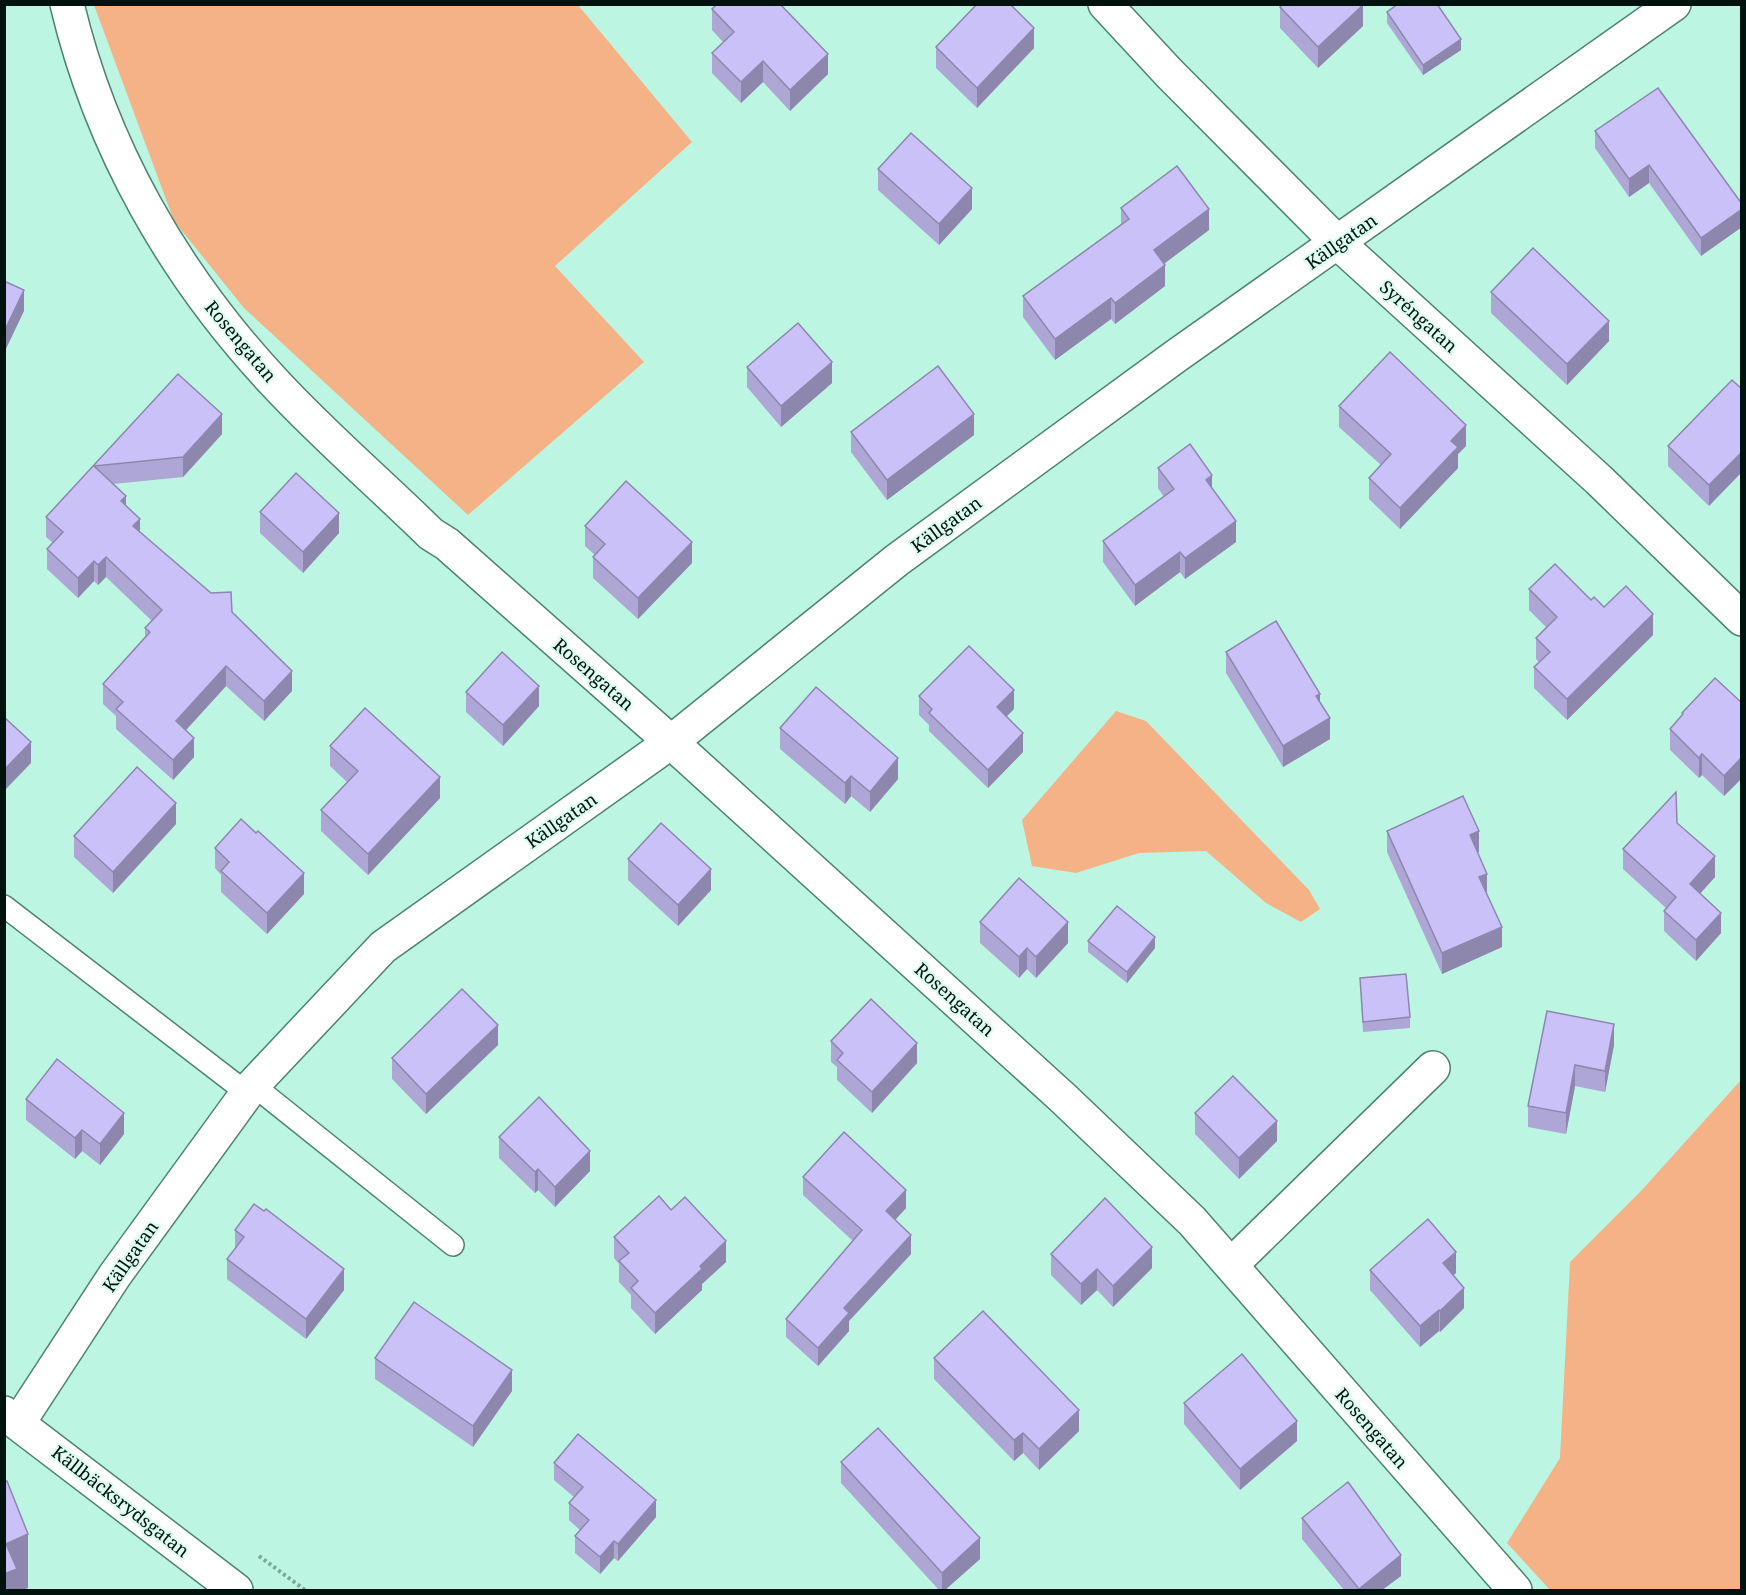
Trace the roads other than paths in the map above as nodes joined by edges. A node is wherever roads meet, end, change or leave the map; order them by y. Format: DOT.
graph roads {
  1 [pos="67,4"];
  2 [pos="1105,4"];
  3 [pos="1674,4"];
  4 [pos="1338,243"];
  5 [pos="1742,619"];
  6 [pos="672,742"];
  7 [pos="4,906"];
  8 [pos="1433,1068"];
  9 [pos="250,1089"];
  10 [pos="453,1245"];
  11 [pos="1231,1265"];
  12 [pos="12,1418"];
  13 [pos="237,1590"];
  14 [pos="1515,1590"];
  1 -- 6 [label="street, Rosengatan"];
  2 -- 4 [label="street, Syréngatan"];
  3 -- 4 [label="street, Källgatan"];
  4 -- 5 [label="street, Syréngatan"];
  4 -- 6 [label="street, Källgatan"];
  6 -- 9 [label="street, Källgatan"];
  6 -- 11 [label="street, Rosengatan"];
  7 -- 9 [label="lane"];
  8 -- 11 [label="street"];
  9 -- 10 [label="lane"];
  9 -- 12 [label="street, Källgatan"];
  11 -- 14 [label="street, Rosengatan"];
  12 -- 13 [label="street, Källbäcksrydsgatan"];
}
